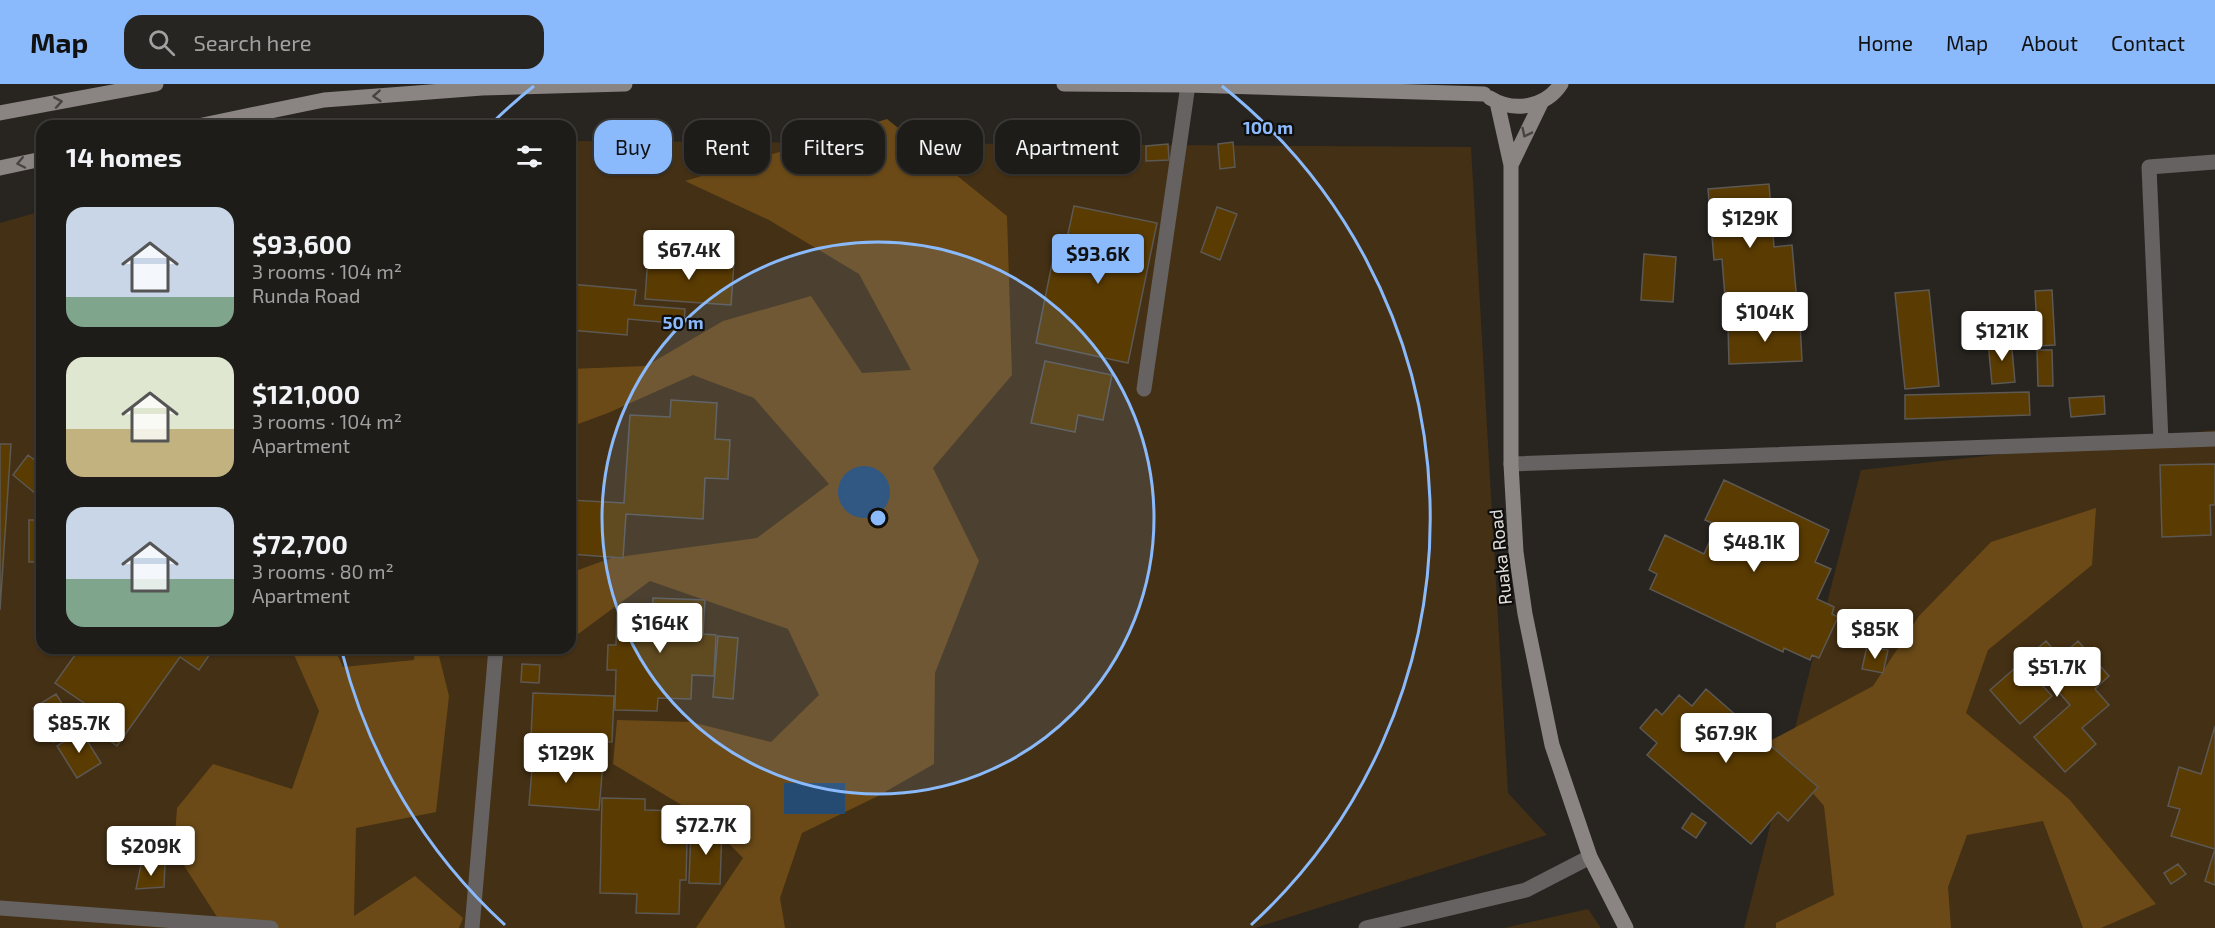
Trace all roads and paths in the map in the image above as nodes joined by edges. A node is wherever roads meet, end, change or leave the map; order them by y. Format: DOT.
graph roads {
  1 [pos="156,84"];
  2 [pos="625,84"];
  3 [pos="1064,84"];
  4 [pos="1188,85"];
  5 [pos="1565,85"];
  6 [pos="1485,93"];
  7 [pos="1542,101"];
  8 [pos="0,113"];
  9 [pos="227,120"];
  10 [pos="36,160"];
  11 [pos="2215,162"];
  12 [pos="1511,165"];
  13 [pos="0,168"];
  14 [pos="1144,389"];
  15 [pos="2215,439"];
  16 [pos="2161,441"];
  17 [pos="1511,464"];
  18 [pos="495,654"];
  19 [pos="1590,857"];
  20 [pos="0,908"];
  21 [pos="271,928"];
  22 [pos="472,928"];
  23 [pos="1366,928"];
  24 [pos="1626,928"];
  8 -- 1 [label="street, one-way"];
  2 -- 9 [label="street, one-way"];
  3 -- 4 [label="street"];
  4 -- 6 [label="street"];
  4 -- 14 [label="lane"];
  5 -- 7 [label="street"];
  6 -- 7 [label="street"];
  6 -- 12 [label="street, Ruaka Road"];
  7 -- 12 [label="street, Ruaka Road, one-way"];
  10 -- 13 [label="street, one-way"];
  11 -- 16 [label="lane"];
  12 -- 17 [label="street, Ruaka Road"];
  15 -- 16 [label="lane"];
  16 -- 17 [label="lane"];
  17 -- 19 [label="street, Ruaka Road"];
  18 -- 22 [label="lane"];
  19 -- 23 [label="lane"];
  19 -- 24 [label="street, Ruaka Road"];
  20 -- 21 [label="lane"];
}
